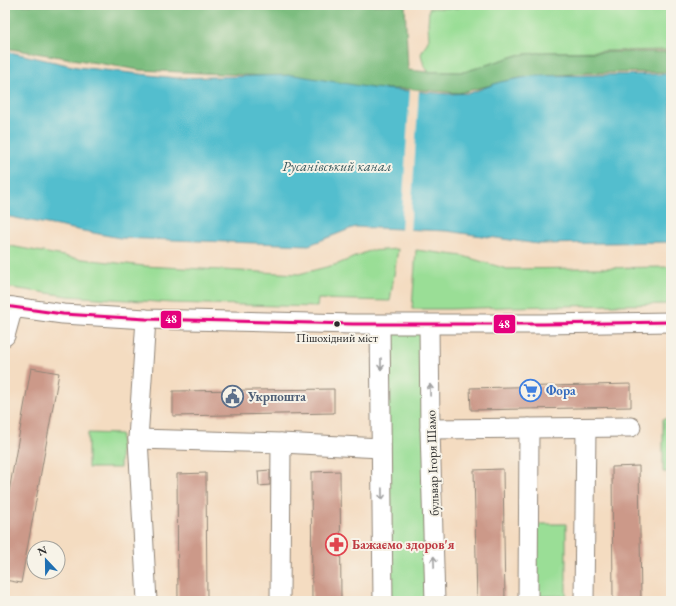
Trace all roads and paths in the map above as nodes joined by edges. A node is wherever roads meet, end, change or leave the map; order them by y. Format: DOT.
graph roads {
  1 [pos="9,306"];
  2 [pos="146,319"];
  3 [pos="671,322"];
  4 [pos="380,325"];
  5 [pos="429,325"];
  6 [pos="5,336"];
  7 [pos="631,427"];
  8 [pos="529,428"];
  9 [pos="586,428"];
  10 [pos="430,429"];
  11 [pos="138,440"];
  12 [pos="280,443"];
  13 [pos="381,448"];
  14 [pos="147,601"];
  15 [pos="280,601"];
  16 [pos="383,601"];
  17 [pos="436,601"];
  18 [pos="528,601"];
  19 [pos="584,601"];
  1 -- 2 [label="street"];
  1 -- 6 [label="street"];
  2 -- 4 [label="street"];
  2 -- 11 [label="street"];
  3 -- 5 [label="street"];
  4 -- 5 [label="street"];
  4 -- 13 [label="street, one-way"];
  10 -- 5 [label="street, бульвар Ігоря Шамо, one-way"];
  7 -- 9 [label="street"];
  8 -- 9 [label="street"];
  8 -- 10 [label="street"];
  8 -- 18 [label="street"];
  9 -- 19 [label="street"];
  17 -- 10 [label="street, бульвар Ігоря Шамо, one-way"];
  11 -- 12 [label="street"];
  11 -- 14 [label="street"];
  12 -- 13 [label="street"];
  12 -- 15 [label="street"];
  13 -- 16 [label="street, one-way"];
}
